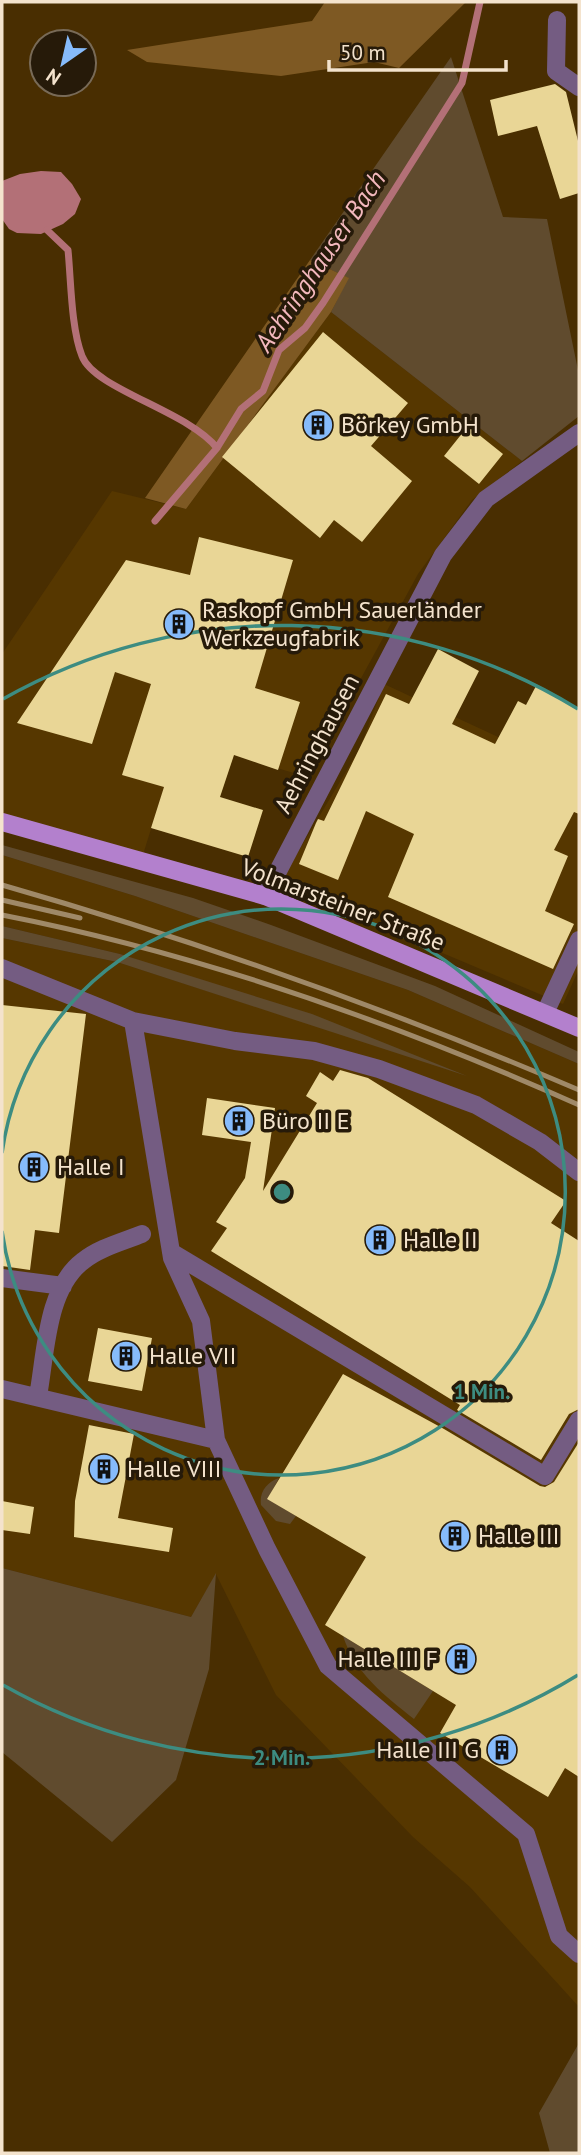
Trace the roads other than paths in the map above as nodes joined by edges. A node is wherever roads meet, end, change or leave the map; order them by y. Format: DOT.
graph roads {
  1 [pos="557,20"];
  2 [pos="579,87"];
  3 [pos="579,433"];
  4 [pos="2,822"];
  5 [pos="265,896"];
  6 [pos="579,940"];
  7 [pos="2,968"];
  8 [pos="545,1013"];
  9 [pos="133,1021"];
  10 [pos="579,1028"];
  11 [pos="579,1172"];
  12 [pos="142,1234"];
  13 [pos="171,1252"];
  14 [pos="2,1278"];
  15 [pos="63,1286"];
  16 [pos="2,1389"];
  17 [pos="38,1396"];
  18 [pos="579,1420"];
  19 [pos="216,1440"];
  20 [pos="579,1954"];
  1 -- 2 [label="street"];
  3 -- 5 [label="street, Aehringhausen"];
  4 -- 5 [label="main road, Volmarsteiner Straße"];
  5 -- 8 [label="main road, Volmarsteiner Straße"];
  6 -- 8 [label="street"];
  7 -- 9 [label="street"];
  8 -- 10 [label="main road, Volmarsteiner Straße"];
  9 -- 11 [label="street"];
  9 -- 13 [label="street"];
  12 -- 15 [label="street"];
  13 -- 18 [label="street"];
  13 -- 19 [label="street"];
  14 -- 15 [label="street"];
  15 -- 17 [label="street"];
  16 -- 17 [label="street"];
  17 -- 19 [label="street"];
  19 -- 20 [label="street"];
}
